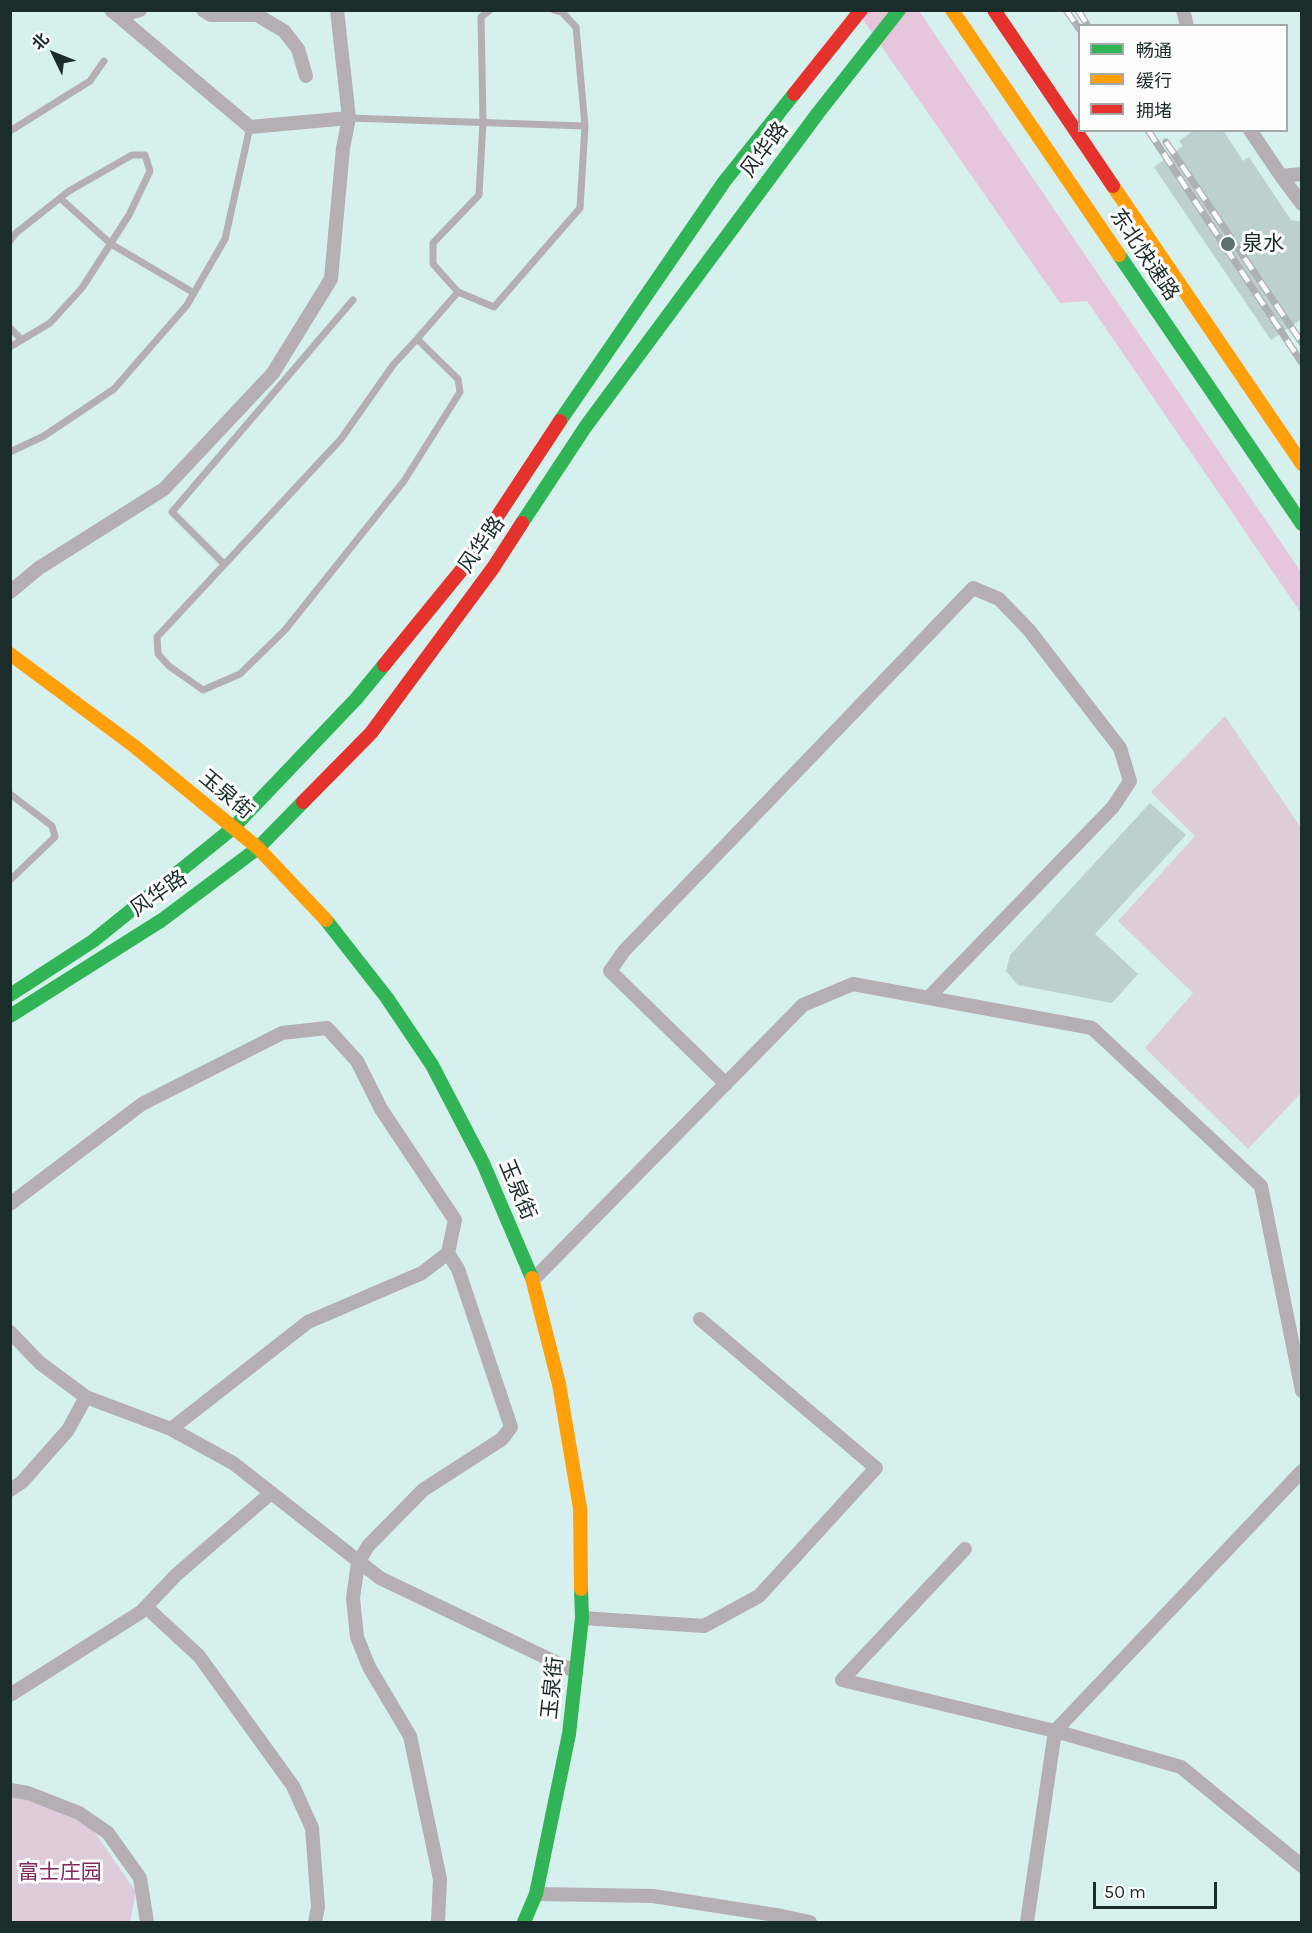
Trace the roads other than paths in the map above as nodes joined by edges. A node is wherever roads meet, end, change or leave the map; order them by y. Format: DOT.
graph roads {
  1 [pos="140,10"];
  2 [pos="203,10"];
  3 [pos="337,10"];
  4 [pos="490,10"];
  5 [pos="554,10"];
  6 [pos="861,10"];
  7 [pos="899,10"];
  8 [pos="952,10"];
  9 [pos="994,10"];
  10 [pos="115,14"];
  11 [pos="104,61"];
  12 [pos="306,76"];
  13 [pos="350,118"];
  14 [pos="483,121"];
  15 [pos="585,126"];
  16 [pos="250,127"];
  17 [pos="10,131"];
  18 [pos="1251,132"];
  19 [pos="1302,174"];
  20 [pos="1281,176"];
  21 [pos="60,198"];
  22 [pos="1302,204"];
  23 [pos="13,231"];
  24 [pos="10,242"];
  25 [pos="111,244"];
  26 [pos="458,292"];
  27 [pos="194,293"];
  28 [pos="353,300"];
  29 [pos="10,328"];
  30 [pos="417,339"];
  31 [pos="22,340"];
  32 [pos="10,347"];
  33 [pos="10,452"];
  34 [pos="1302,464"];
  35 [pos="1302,524"];
  36 [pos="224,564"];
  37 [pos="10,592"];
  38 [pos="10,654"];
  39 [pos="10,794"];
  40 [pos="233,828"];
  41 [pos="258,848"];
  42 [pos="10,880"];
  43 [pos="10,995"];
  44 [pos="928,998"];
  45 [pos="10,1016"];
  46 [pos="726,1084"];
  47 [pos="10,1204"];
  48 [pos="448,1253"];
  49 [pos="533,1280"];
  50 [pos="700,1320"];
  51 [pos="10,1332"];
  52 [pos="1302,1392"];
  53 [pos="86,1397"];
  54 [pos="171,1429"];
  55 [pos="1302,1471"];
  56 [pos="10,1490"];
  57 [pos="271,1493"];
  58 [pos="966,1549"];
  59 [pos="358,1563"];
  60 [pos="146,1607"];
  61 [pos="582,1618"];
  62 [pos="576,1672"];
  63 [pos="10,1695"];
  64 [pos="1056,1731"];
  65 [pos="10,1790"];
  66 [pos="1302,1866"];
  67 [pos="536,1894"];
  68 [pos="147,1923"];
  69 [pos="315,1923"];
  70 [pos="438,1923"];
  71 [pos="524,1923"];
  72 [pos="810,1923"];
  73 [pos="1027,1923"];
  1 -- 10 [label="street"];
  2 -- 12 [label="street"];
  3 -- 13 [label="street"];
  4 -- 14 [label="lane"];
  5 -- 15 [label="lane"];
  6 -- 40 [label="main road"];
  7 -- 41 [label="main road, 风华路"];
  8 -- 35 [label="main road, 东北快速路"];
  9 -- 34 [label="main road, 东北快速路"];
  10 -- 16 [label="street"];
  11 -- 17 [label="lane"];
  13 -- 14 [label="lane"];
  13 -- 16 [label="street"];
  13 -- 37 [label="street"];
  14 -- 15 [label="lane"];
  14 -- 26 [label="lane"];
  15 -- 26 [label="lane"];
  16 -- 27 [label="lane"];
  18 -- 20 [label="street"];
  19 -- 20 [label="street"];
  20 -- 22 [label="street"];
  21 -- 23 [label="lane"];
  21 -- 25 [label="lane"];
  21 -- 25 [label="lane"];
  23 -- 24 [label="lane"];
  25 -- 27 [label="lane"];
  25 -- 31 [label="lane"];
  26 -- 30 [label="lane"];
  27 -- 33 [label="lane"];
  28 -- 36 [label="lane"];
  29 -- 31 [label="lane"];
  30 -- 36 [label="lane"];
  30 -- 36 [label="lane"];
  31 -- 32 [label="lane"];
  38 -- 40 [label="main road, 玉泉街"];
  39 -- 42 [label="lane"];
  40 -- 41 [label="main road, 玉泉街"];
  40 -- 43 [label="main road"];
  41 -- 45 [label="main road, 风华路"];
  41 -- 49 [label="main road, 玉泉街"];
  44 -- 46 [label="street"];
  44 -- 46 [label="street"];
  44 -- 52 [label="street"];
  46 -- 49 [label="street"];
  47 -- 48 [label="street"];
  48 -- 54 [label="street"];
  48 -- 59 [label="street"];
  49 -- 61 [label="main road, 玉泉街"];
  50 -- 61 [label="street"];
  51 -- 53 [label="street"];
  53 -- 54 [label="street"];
  53 -- 56 [label="street"];
  54 -- 57 [label="street"];
  55 -- 64 [label="street"];
  57 -- 59 [label="street"];
  57 -- 60 [label="street"];
  58 -- 64 [label="street"];
  59 -- 62 [label="street"];
  59 -- 70 [label="street"];
  60 -- 63 [label="street"];
  60 -- 69 [label="street"];
  61 -- 62 [label="main road, 玉泉街"];
  62 -- 67 [label="main road, 玉泉街"];
  64 -- 66 [label="street"];
  64 -- 73 [label="street"];
  65 -- 68 [label="street"];
  67 -- 71 [label="main road, 玉泉街"];
  67 -- 72 [label="street"];
}
